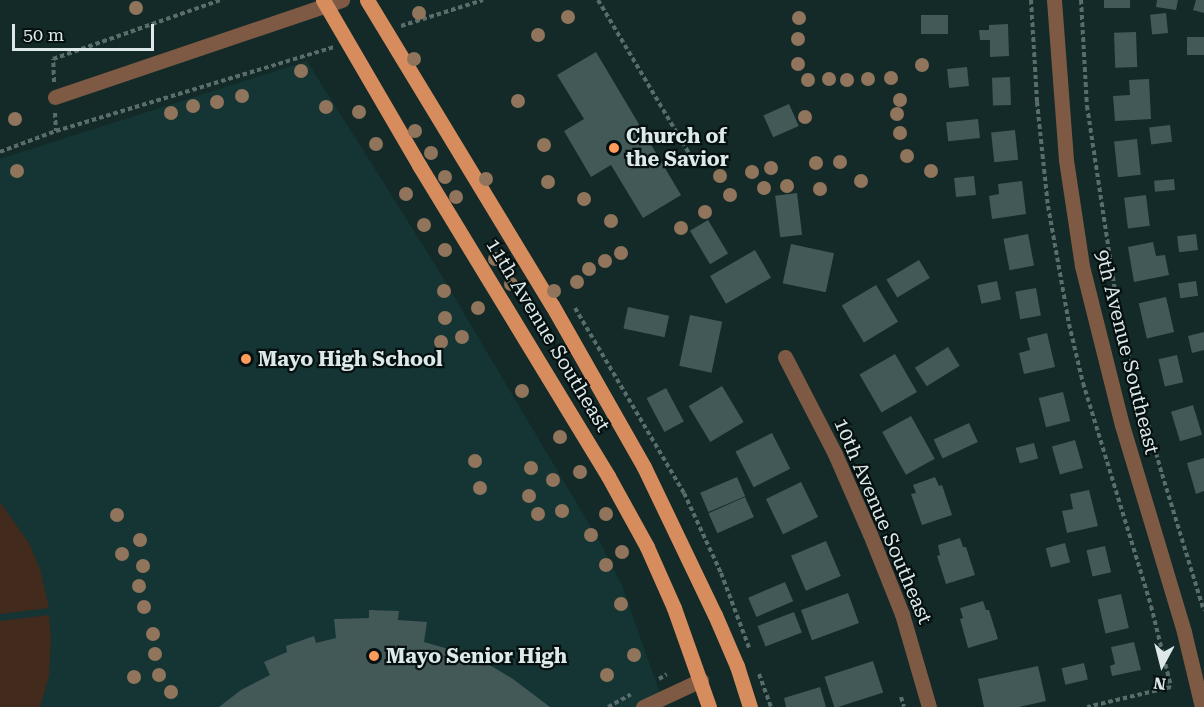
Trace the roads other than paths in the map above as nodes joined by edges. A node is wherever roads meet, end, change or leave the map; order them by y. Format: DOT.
graph roads {
  1 [pos="342,0"];
  2 [pos="367,0"];
  3 [pos="1054,0"];
  4 [pos="324,3"];
  5 [pos="55,97"];
  6 [pos="785,357"];
  7 [pos="701,680"];
  8 [pos="643,707"];
  9 [pos="709,707"];
  10 [pos="750,707"];
  11 [pos="929,707"];
  12 [pos="1202,707"];
  1 -- 4 [label="street"];
  2 -- 10 [label="main road, 11th Avenue Southeast"];
  3 -- 12 [label="street, 9th Avenue Southeast"];
  4 -- 5 [label="street"];
  4 -- 7 [label="main road, 11th Avenue Southeast"];
  6 -- 11 [label="street, 10th Avenue Southeast"];
  7 -- 8 [label="street"];
  7 -- 9 [label="main road, 11th Avenue Southeast"];
}
